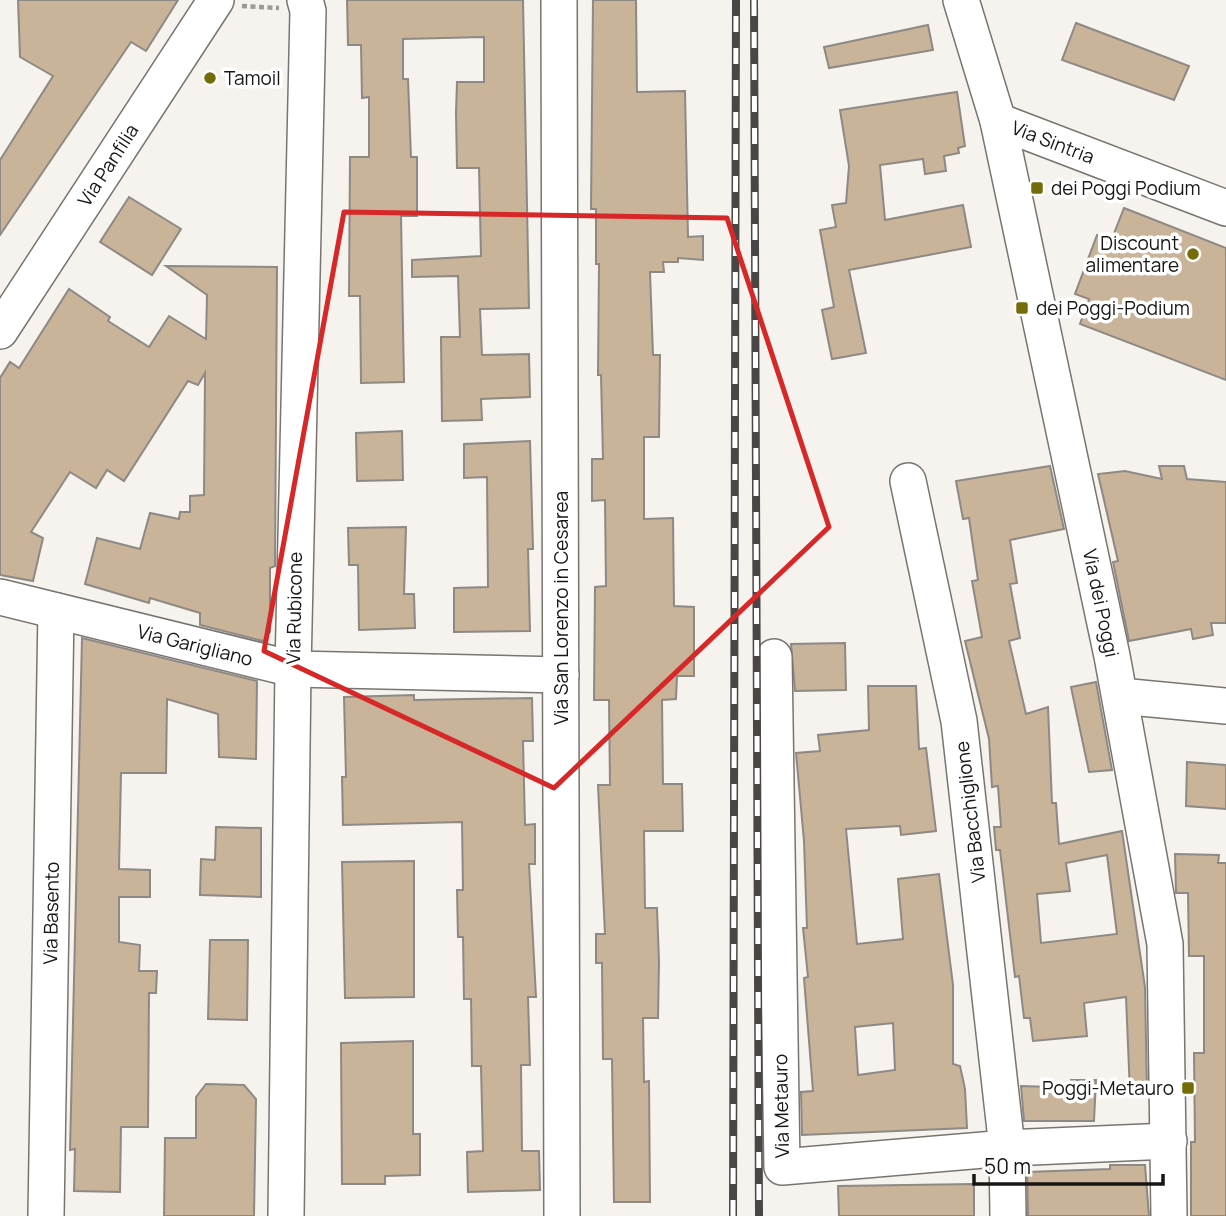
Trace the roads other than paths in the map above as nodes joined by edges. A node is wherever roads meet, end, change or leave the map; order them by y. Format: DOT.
graph roads {
  1 [pos="216,0"];
  2 [pos="304,0"];
  3 [pos="559,0"];
  4 [pos="961,0"];
  5 [pos="998,121"];
  6 [pos="1226,208"];
  7 [pos="0,331"];
  8 [pos="908,481"];
  9 [pos="0,597"];
  10 [pos="56,611"];
  11 [pos="774,657"];
  12 [pos="293,669"];
  13 [pos="561,675"];
  14 [pos="1120,696"];
  15 [pos="1226,706"];
  16 [pos="1170,1141"];
  17 [pos="1007,1148"];
  18 [pos="46,1216"];
  19 [pos="286,1216"];
  20 [pos="562,1216"];
  21 [pos="1009,1216"];
  22 [pos="1169,1216"];
  1 -- 7 [label="street, Via Panfilia"];
  2 -- 12 [label="street, Via Rubicone"];
  3 -- 13 [label="street, Via San Lorenzo in Cesarea"];
  4 -- 5 [label="street, Via dei Poggi"];
  5 -- 6 [label="street, Via Sintria"];
  5 -- 14 [label="street, Via dei Poggi"];
  8 -- 17 [label="street, Via Bacchiglione"];
  9 -- 10 [label="street, Via Garigliano"];
  10 -- 12 [label="street, Via Garigliano"];
  10 -- 18 [label="street, Via Basento"];
  11 -- 17 [label="street, Via Metauro"];
  12 -- 13 [label="street, Via Garigliano"];
  12 -- 19 [label="street, Via Rubicone"];
  13 -- 20 [label="street, Via San Lorenzo in Cesarea"];
  14 -- 15 [label="street"];
  14 -- 16 [label="street, Via dei Poggi"];
  16 -- 17 [label="street, Via Metauro"];
  16 -- 22 [label="street, Via dei Poggi"];
  17 -- 21 [label="street, Via Bacchiglione"];
}
